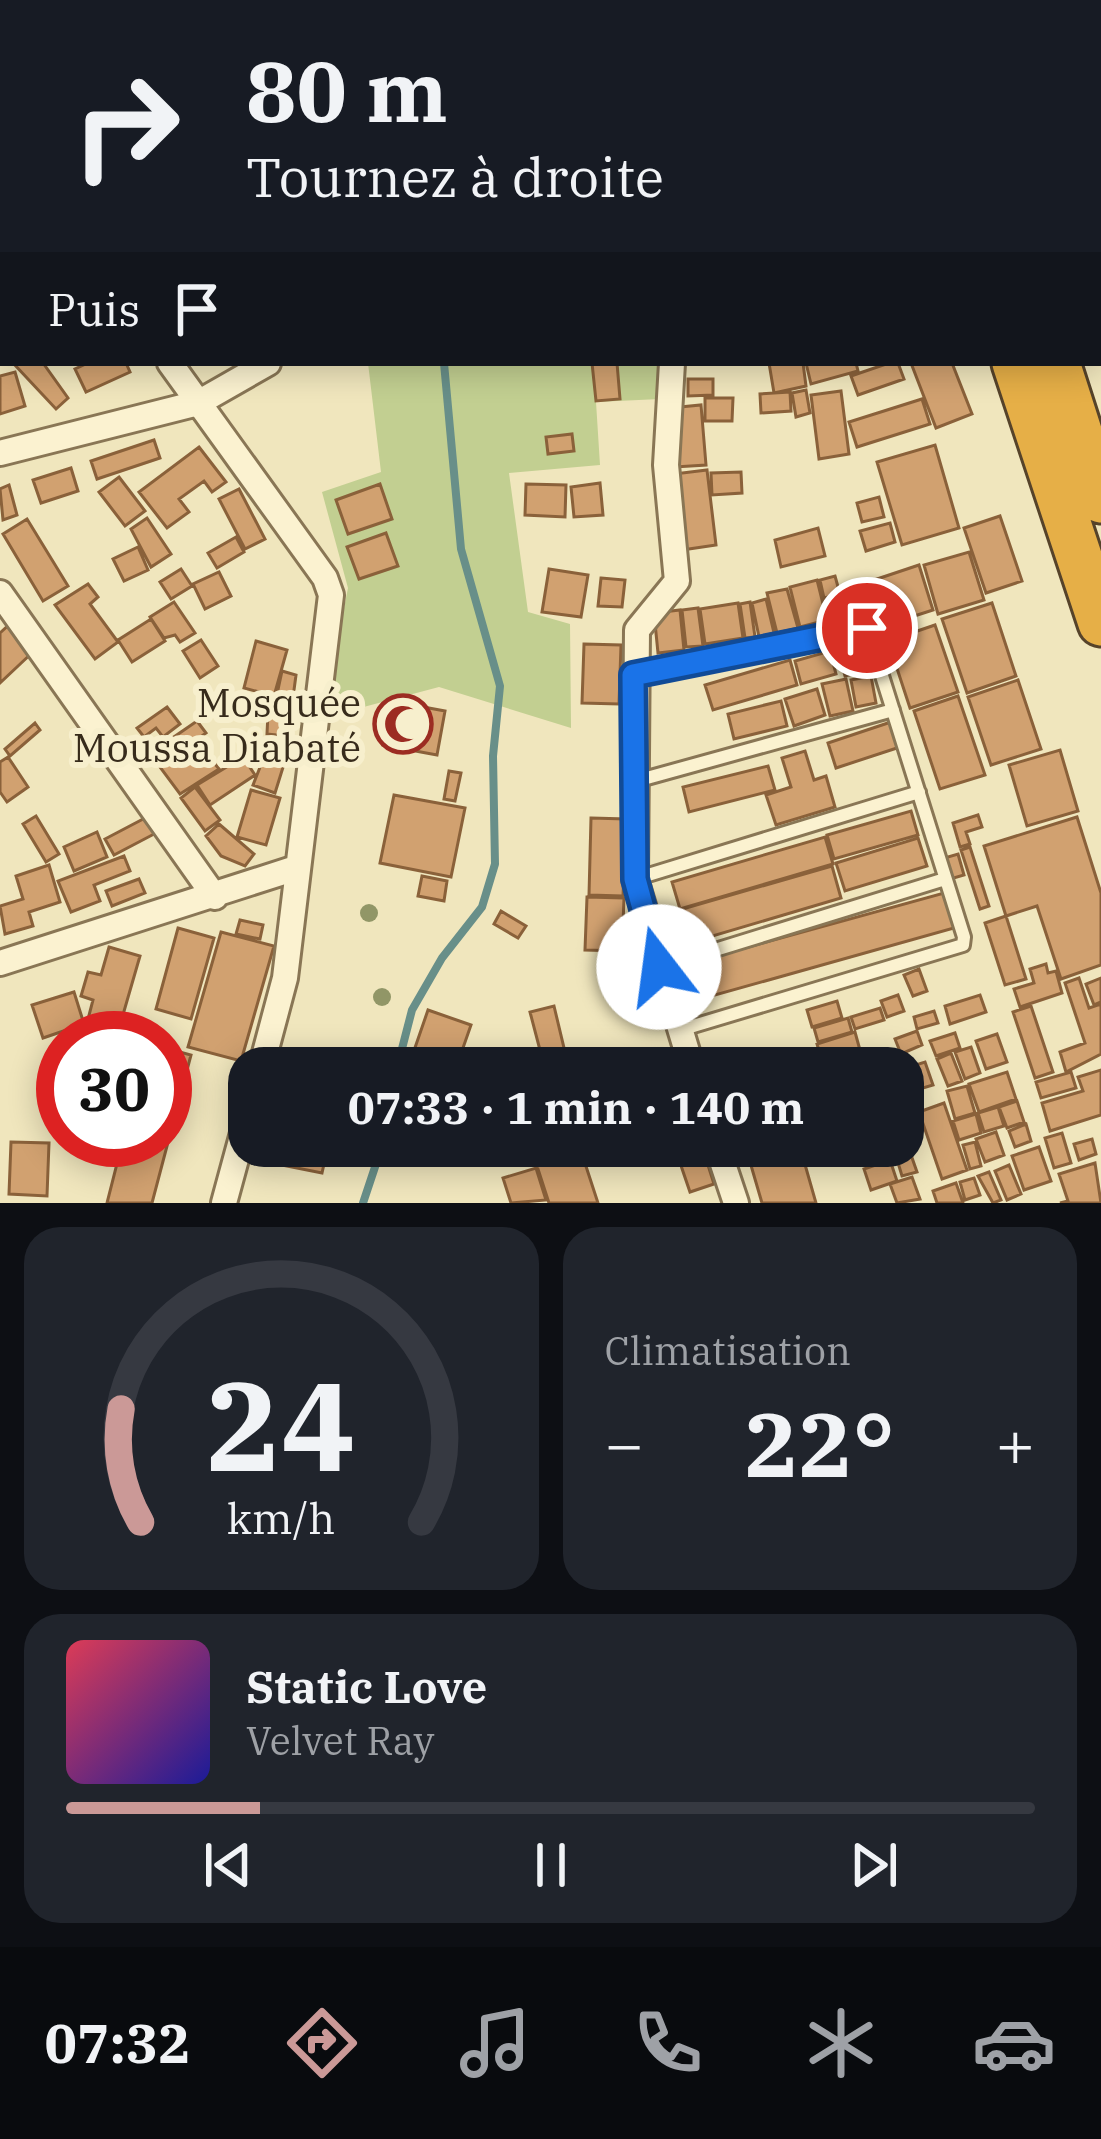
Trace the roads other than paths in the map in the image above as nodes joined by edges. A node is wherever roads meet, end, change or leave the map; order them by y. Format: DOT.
graph roads {
  1 [pos="172,366"];
  2 [pos="263,366"];
  3 [pos="672,366"];
  4 [pos="1016,366"];
  5 [pos="1058,366"];
  6 [pos="198,403"];
  7 [pos="0,453"];
  8 [pos="1101,500"];
  9 [pos="0,593"];
  10 [pos="1101,623"];
  11 [pos="633,675"];
  12 [pos="893,710"];
  13 [pos="636,781"];
  14 [pos="919,792"];
  15 [pos="296,868"];
  16 [pos="635,879"];
  17 [pos="945,879"];
  18 [pos="214,897"];
  19 [pos="0,963"];
  20 [pos="659,967"];
  21 [pos="680,1030"];
  22 [pos="266,1047"];
  23 [pos="685,1047"];
  24 [pos="234,1167"];
  25 [pos="725,1167"];
  26 [pos="224,1203"];
  27 [pos="736,1203"];
  1 -- 6 [label="street"];
  2 -- 6 [label="street"];
  3 -- 11 [label="street"];
  4 -- 10 [label="highway"];
  5 -- 8 [label="highway"];
  6 -- 7 [label="street"];
  6 -- 15 [label="street"];
  9 -- 18 [label="street"];
  11 -- 12 [label="lane"];
  11 -- 13 [label="street"];
  12 -- 13 [label="lane"];
  12 -- 14 [label="lane"];
  13 -- 16 [label="street"];
  14 -- 16 [label="lane"];
  14 -- 17 [label="lane"];
  15 -- 18 [label="street"];
  15 -- 22 [label="street"];
  16 -- 20 [label="street"];
  17 -- 20 [label="lane"];
  17 -- 21 [label="lane"];
  18 -- 19 [label="street"];
  20 -- 21 [label="street"];
  21 -- 23 [label="street"];
  24 -- 26 [label="street"];
  25 -- 27 [label="street"];
}
